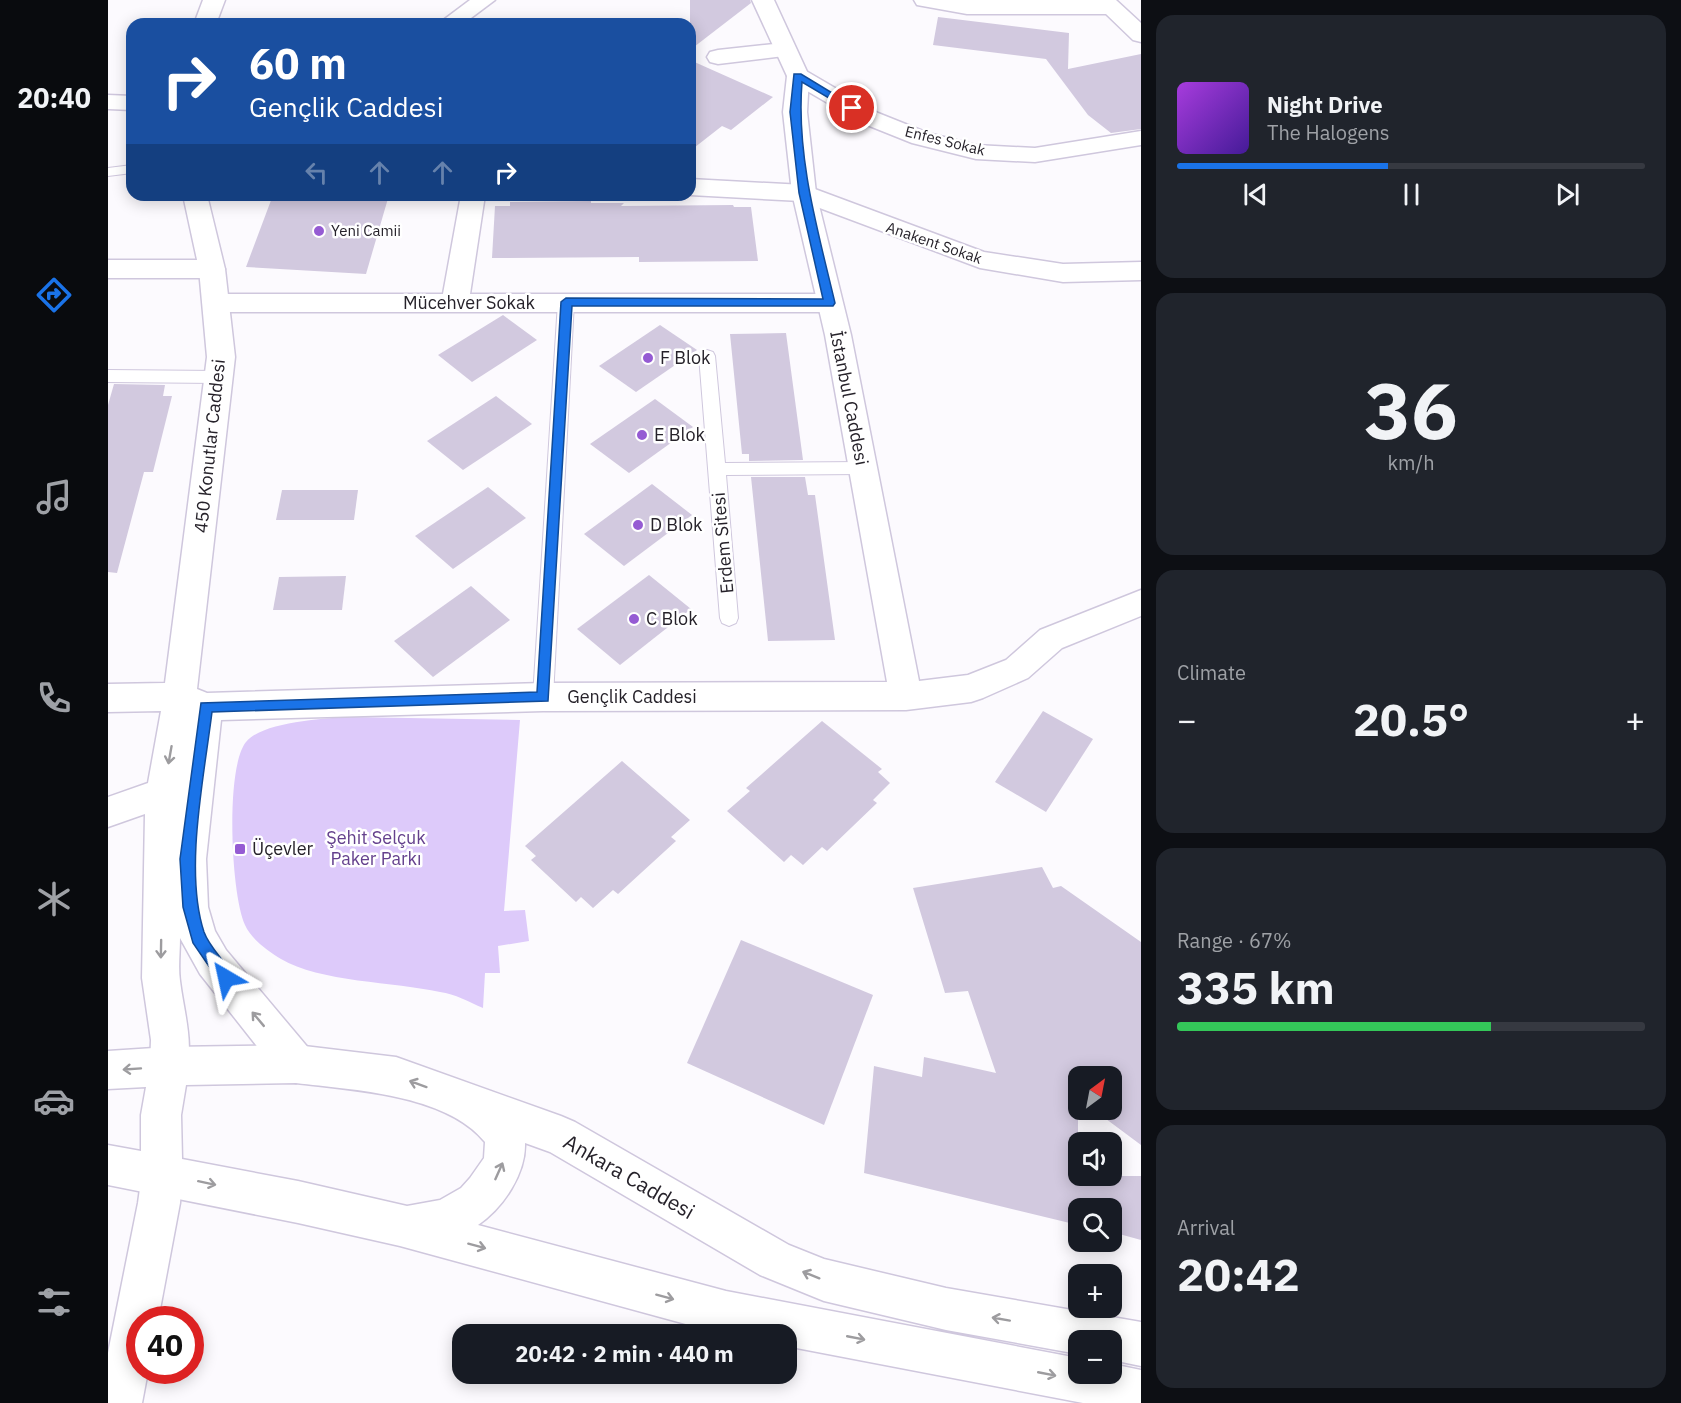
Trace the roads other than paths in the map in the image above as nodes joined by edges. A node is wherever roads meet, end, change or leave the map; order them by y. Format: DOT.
graph roads {
  1 [pos="214,0"];
  2 [pos="484,0"];
  3 [pos="763,0"];
  4 [pos="925,0"];
  5 [pos="1109,4"];
  6 [pos="208,18"];
  7 [pos="458,18"];
  8 [pos="1141,35"];
  9 [pos="784,50"];
  10 [pos="718,57"];
  11 [pos="798,76"];
  12 [pos="108,102"];
  13 [pos="126,103"];
  14 [pos="1141,138"];
  15 [pos="126,170"];
  16 [pos="108,171"];
  17 [pos="696,187"];
  18 [pos="804,193"];
  19 [pos="196,201"];
  20 [pos="472,201"];
  21 [pos="108,269"];
  22 [pos="212,269"];
  23 [pos="1141,271"];
  24 [pos="566,302"];
  25 [pos="217,303"];
  26 [pos="455,303"];
  27 [pos="830,303"];
  28 [pos="707,356"];
  29 [pos="108,376"];
  30 [pos="218,377"];
  31 [pos="863,468"];
  32 [pos="716,469"];
  33 [pos="1141,603"];
  34 [pos="729,618"];
  35 [pos="906,696"];
  36 [pos="543,697"];
  37 [pos="108,698"];
  38 [pos="193,702"];
  39 [pos="163,793"];
  40 [pos="108,812"];
  41 [pos="296,1064"];
  42 [pos="169,1066"];
  43 [pos="108,1070"];
  44 [pos="472,1104"];
  45 [pos="108,1165"];
  46 [pos="162,1174"];
  47 [pos="400,1226"];
  48 [pos="1141,1344"];
  49 [pos="1141,1392"];
  50 [pos="120,1403"];
  1 -- 6 [label="street"];
  2 -- 7 [label="street"];
  3 -- 9 [label="street"];
  4 -- 5 [label="street"];
  5 -- 8 [label="street"];
  9 -- 10 [label="street"];
  9 -- 11 [label="street"];
  11 -- 14 [label="street, Enfes Sokak"];
  11 -- 18 [label="street, İstanbul Caddesi"];
  12 -- 13 [label="street"];
  15 -- 16 [label="lane"];
  17 -- 18 [label="street, Anakent Sokak"];
  18 -- 23 [label="street, Anakent Sokak"];
  18 -- 27 [label="street, İstanbul Caddesi"];
  19 -- 22 [label="street, 450 Konutlar Caddesi"];
  20 -- 26 [label="street"];
  21 -- 22 [label="street"];
  22 -- 25 [label="street, 450 Konutlar Caddesi"];
  24 -- 26 [label="street, Mücehver Sokak"];
  24 -- 27 [label="street, Mücehver Sokak"];
  24 -- 36 [label="lane"];
  25 -- 26 [label="street, Mücehver Sokak"];
  25 -- 30 [label="street, 450 Konutlar Caddesi"];
  27 -- 31 [label="street, İstanbul Caddesi"];
  28 -- 32 [label="lane, Erdem Sitesi"];
  29 -- 30 [label="lane"];
  30 -- 38 [label="street, 450 Konutlar Caddesi"];
  31 -- 32 [label="lane, Erdem Sitesi"];
  31 -- 35 [label="street, İstanbul Caddesi"];
  32 -- 34 [label="lane, Erdem Sitesi"];
  33 -- 35 [label="street, Gençlik Caddesi"];
  35 -- 36 [label="street, Gençlik Caddesi"];
  36 -- 38 [label="street, Gençlik Caddesi"];
  37 -- 38 [label="street, Gençlik Caddesi"];
  38 -- 39 [label="street, one-way"];
  41 -- 38 [label="street, one-way"];
  39 -- 40 [label="street"];
  39 -- 42 [label="street, one-way"];
  41 -- 42 [label="street, Ankara Caddesi"];
  44 -- 41 [label="street, Ankara Caddesi, one-way"];
  42 -- 43 [label="street, Ankara Caddesi, one-way"];
  42 -- 46 [label="street"];
  47 -- 44 [label="street, one-way"];
  48 -- 44 [label="street, Ankara Caddesi, one-way"];
  45 -- 46 [label="street"];
  46 -- 47 [label="street, one-way"];
  46 -- 50 [label="street"];
  47 -- 49 [label="street, one-way"];
}
